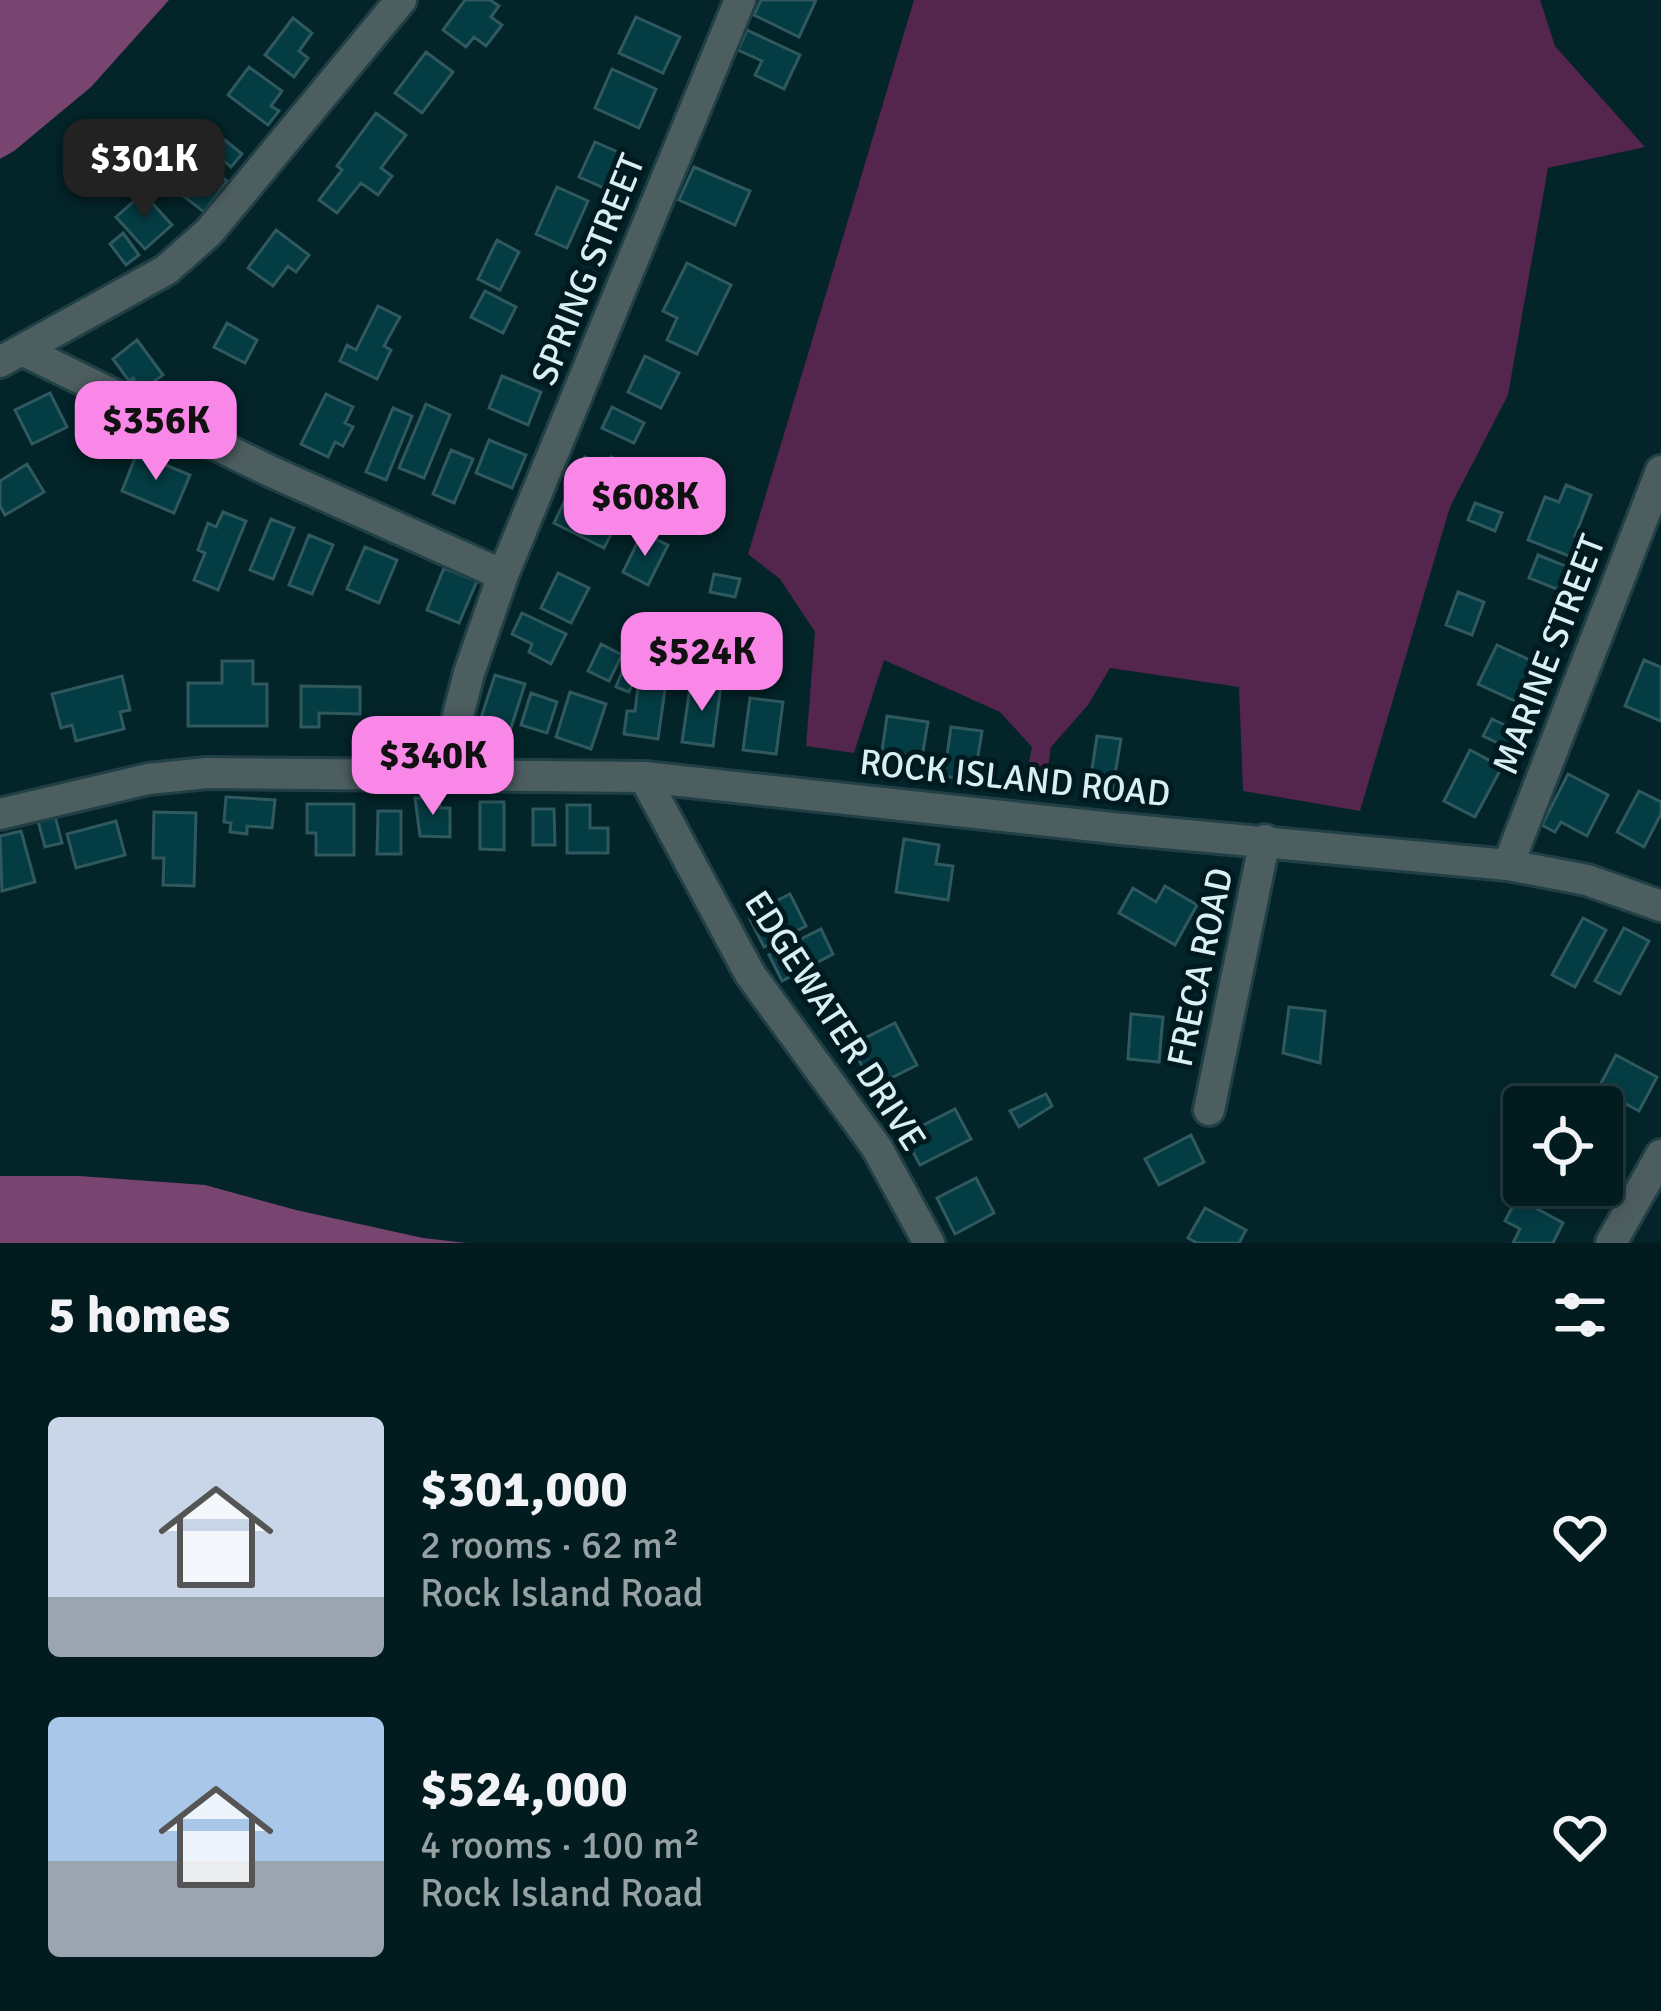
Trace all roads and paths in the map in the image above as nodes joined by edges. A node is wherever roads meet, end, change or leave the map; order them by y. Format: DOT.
graph roads {
  1 [pos="401,0"];
  2 [pos="740,0"];
  3 [pos="12,356"];
  4 [pos="1661,471"];
  5 [pos="502,575"];
  6 [pos="443,774"];
  7 [pos="644,777"];
  8 [pos="0,814"];
  9 [pos="1265,840"];
  10 [pos="1508,865"];
  11 [pos="1661,906"];
  12 [pos="1209,1110"];
  13 [pos="1661,1155"];
  14 [pos="929,1243"];
  15 [pos="1611,1243"];
  1 -- 3 [label="street"];
  2 -- 5 [label="street, SPRING STREET"];
  3 -- 5 [label="street"];
  4 -- 10 [label="street, MARINE STREET"];
  5 -- 6 [label="street, SPRING STREET"];
  6 -- 7 [label="street, ROCK ISLAND ROAD"];
  6 -- 8 [label="street, ROCK ISLAND ROAD"];
  7 -- 9 [label="street, ROCK ISLAND ROAD"];
  7 -- 14 [label="street, EDGEWATER DRIVE"];
  9 -- 10 [label="street, ROCK ISLAND ROAD"];
  9 -- 12 [label="street, FRECA ROAD"];
  10 -- 11 [label="street, ROCK ISLAND ROAD"];
  13 -- 15 [label="street"];
}
